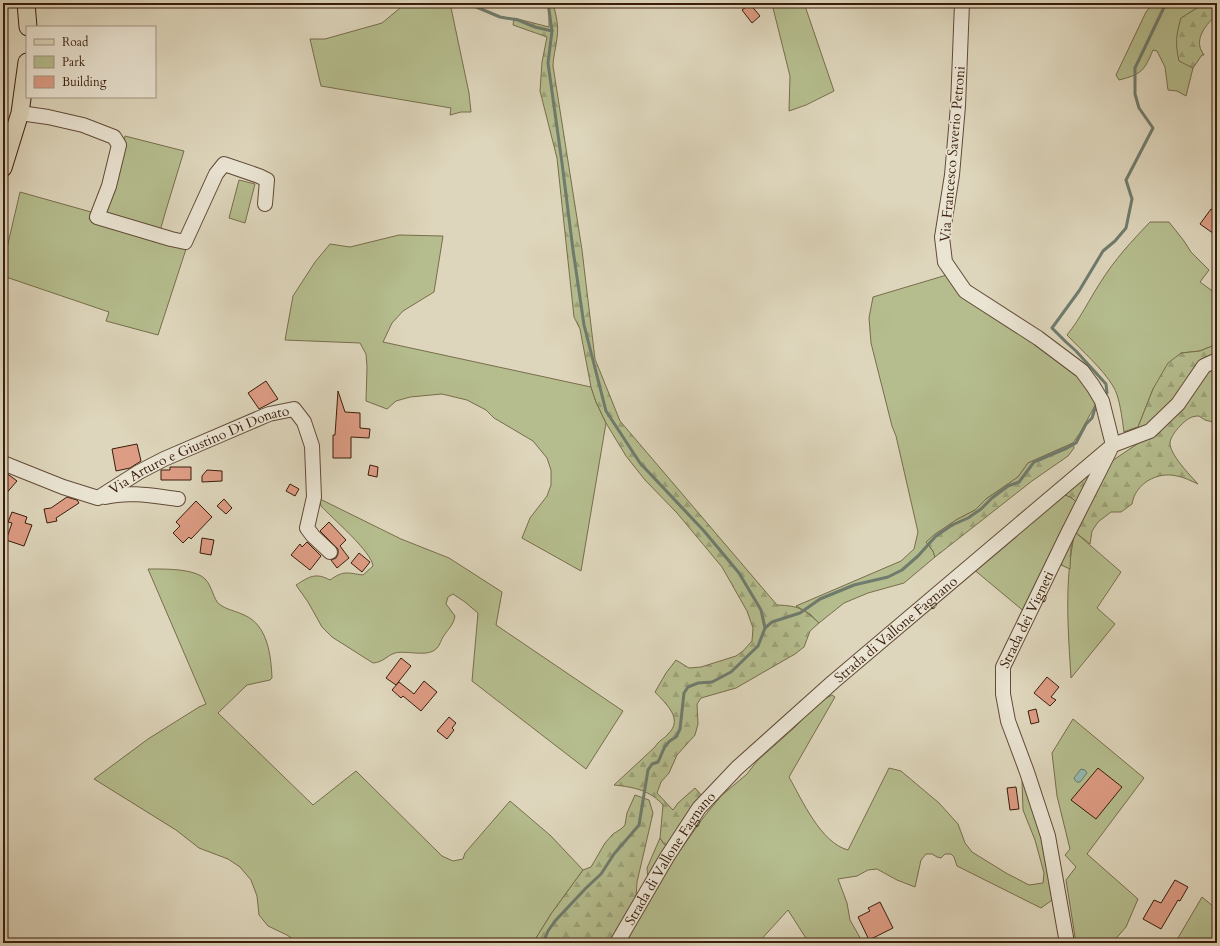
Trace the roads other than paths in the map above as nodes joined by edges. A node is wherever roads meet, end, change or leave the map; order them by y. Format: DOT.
graph roads {
  1 [pos="26,3"];
  2 [pos="962,3"];
  3 [pos="28,26"];
  4 [pos="26,69"];
  5 [pos="20,113"];
  6 [pos="3,168"];
  7 [pos="265,204"];
  8 [pos="1217,360"];
  9 [pos="1113,445"];
  10 [pos="3,463"];
  11 [pos="98,498"];
  12 [pos="178,499"];
  13 [pos="330,552"];
  14 [pos="618,943"];
  15 [pos="1067,943"];
  1 -- 3 [label="main road"];
  2 -- 9 [label="street, Via Francesco Saverio Petroni"];
  4 -- 5 [label="main road"];
  5 -- 6 [label="main road"];
  5 -- 7 [label="street"];
  8 -- 9 [label="street, Strada di Vallone Fagnano"];
  9 -- 14 [label="street, Strada di Vallone Fagnano"];
  9 -- 15 [label="street, Strada dei Vigneti"];
  10 -- 11 [label="street, Via Arturo e Giustino Di Donato"];
  11 -- 12 [label="street"];
  11 -- 13 [label="street, Via Arturo e Giustino Di Donato"];
}
